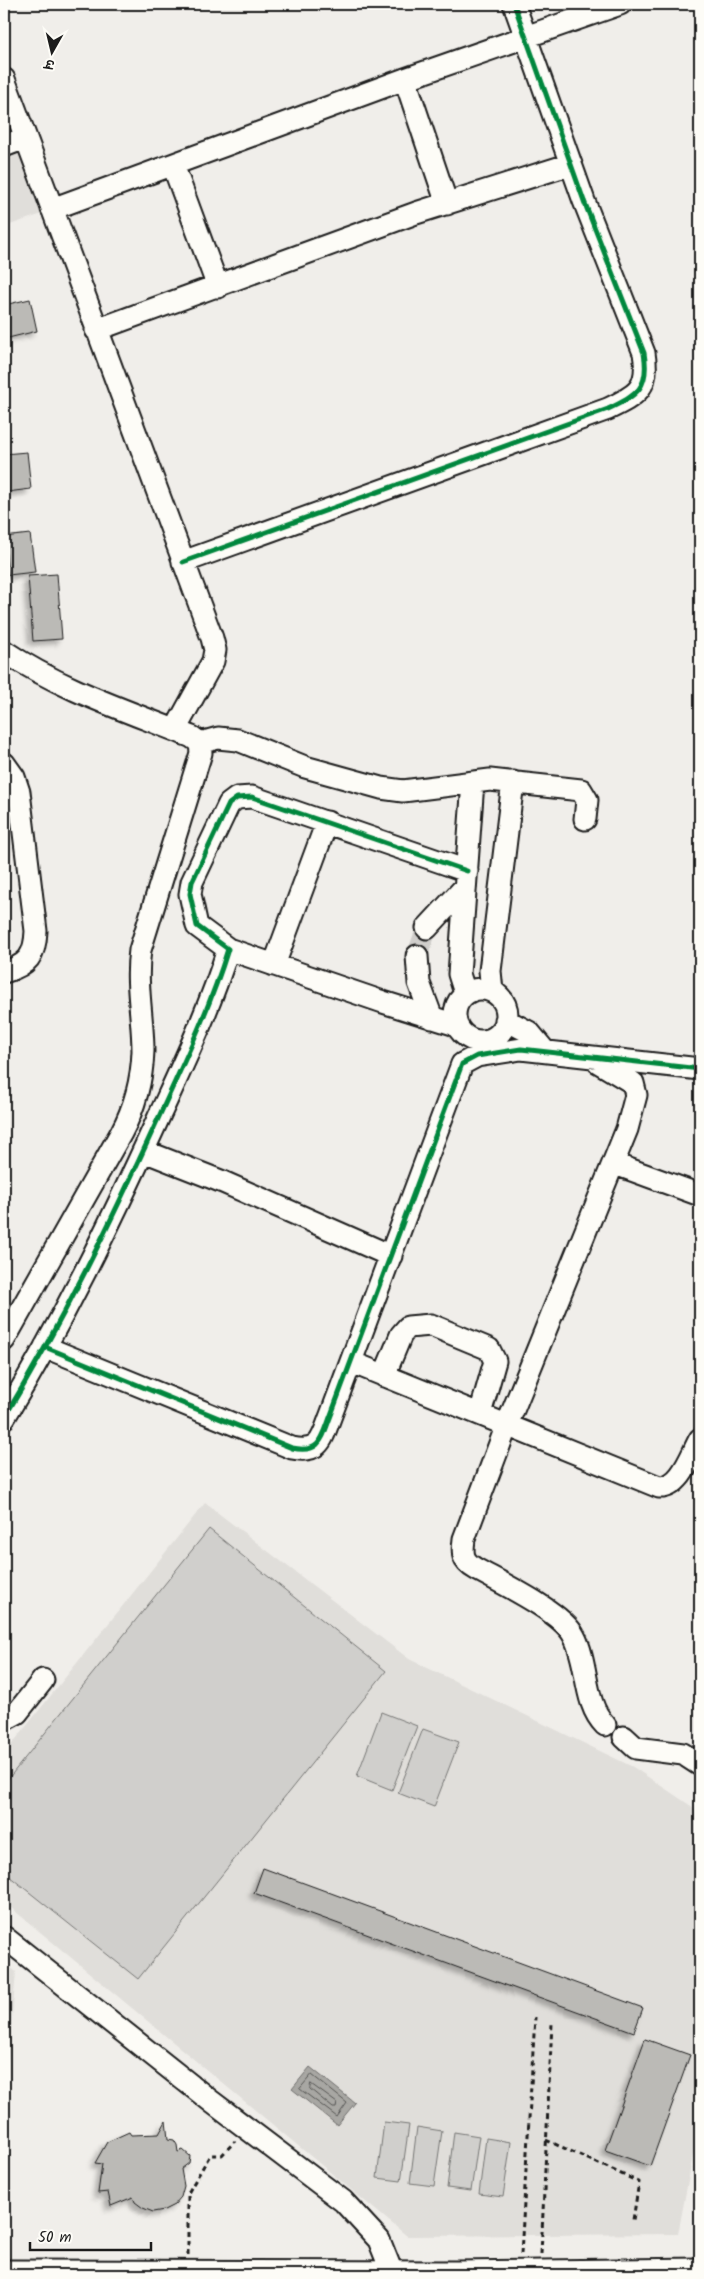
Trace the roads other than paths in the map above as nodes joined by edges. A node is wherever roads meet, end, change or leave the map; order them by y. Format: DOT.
graph roads {
  1 [pos="514,4"];
  2 [pos="620,4"];
  3 [pos="526,36"];
  4 [pos="4,79"];
  5 [pos="405,79"];
  6 [pos="25,138"];
  7 [pos="4,146"];
  8 [pos="571,164"];
  9 [pos="173,165"];
  10 [pos="447,204"];
  11 [pos="52,209"];
  12 [pos="218,287"];
  13 [pos="96,330"];
  14 [pos="183,562"];
  15 [pos="4,651"];
  16 [pos="175,730"];
  17 [pos="200,743"];
  18 [pos="4,762"];
  19 [pos="473,782"];
  20 [pos="513,782"];
  21 [pos="585,820"];
  22 [pos="327,822"];
  23 [pos="466,879"];
  24 [pos="428,928"];
  25 [pos="228,949"];
  26 [pos="417,956"];
  27 [pos="274,964"];
  28 [pos="4,972"];
  29 [pos="492,990"];
  30 [pos="465,992"];
  31 [pos="432,1018"];
  32 [pos="456,1025"];
  33 [pos="500,1036"];
  34 [pos="470,1050"];
  35 [pos="544,1050"];
  36 [pos="588,1057"];
  37 [pos="700,1069"];
  38 [pos="144,1151"];
  39 [pos="614,1164"];
  40 [pos="700,1196"];
  41 [pos="391,1256"];
  42 [pos="4,1340"];
  43 [pos="45,1347"];
  44 [pos="351,1362"];
  45 [pos="384,1376"];
  46 [pos="480,1414"];
  47 [pos="4,1418"];
  48 [pos="507,1425"];
  49 [pos="700,1439"];
  50 [pos="43,1680"];
  51 [pos="4,1720"];
  52 [pos="605,1725"];
  53 [pos="624,1737"];
  54 [pos="700,1764"];
  55 [pos="4,1937"];
  56 [pos="700,2269"];
  57 [pos="4,2271"];
  58 [pos="393,2273"];
  59 [pos="459,2273"];
  1 -- 3 [label="street"];
  2 -- 3 [label="street"];
  3 -- 5 [label="street"];
  3 -- 8 [label="street"];
  4 -- 6 [label="street"];
  5 -- 9 [label="street"];
  5 -- 10 [label="street"];
  6 -- 7 [label="street"];
  6 -- 11 [label="street"];
  8 -- 10 [label="street"];
  8 -- 14 [label="street"];
  9 -- 11 [label="street"];
  9 -- 12 [label="street"];
  10 -- 12 [label="street"];
  11 -- 13 [label="street"];
  12 -- 13 [label="street"];
  13 -- 14 [label="street"];
  14 -- 16 [label="street"];
  15 -- 16 [label="street"];
  16 -- 17 [label="street"];
  17 -- 19 [label="street"];
  17 -- 42 [label="street"];
  18 -- 28 [label="street"];
  19 -- 20 [label="street"];
  19 -- 23 [label="street"];
  20 -- 21 [label="street"];
  20 -- 29 [label="street"];
  22 -- 23 [label="street"];
  22 -- 25 [label="street"];
  22 -- 27 [label="street"];
  23 -- 24 [label="street"];
  23 -- 30 [label="street"];
  25 -- 27 [label="street"];
  25 -- 38 [label="street"];
  26 -- 31 [label="street"];
  27 -- 31 [label="street"];
  29 -- 30 [label="street"];
  29 -- 33 [label="street"];
  30 -- 32 [label="street"];
  31 -- 32 [label="street"];
  32 -- 34 [label="street"];
  33 -- 34 [label="street"];
  33 -- 35 [label="street"];
  33 -- 35 [label="street"];
  34 -- 41 [label="street"];
  35 -- 36 [label="street"];
  36 -- 37 [label="street"];
  36 -- 39 [label="street"];
  38 -- 41 [label="street"];
  38 -- 43 [label="street"];
  39 -- 40 [label="street"];
  39 -- 48 [label="street"];
  41 -- 44 [label="street"];
  43 -- 44 [label="street"];
  43 -- 47 [label="street"];
  44 -- 45 [label="street"];
  45 -- 46 [label="street"];
  45 -- 46 [label="street"];
  46 -- 48 [label="street"];
  48 -- 49 [label="street"];
  48 -- 52 [label="street"];
  50 -- 51 [label="street"];
  53 -- 54 [label="street"];
  55 -- 58 [label="street"];
  56 -- 59 [label="street"];
  57 -- 58 [label="street"];
  58 -- 59 [label="street"];
}
